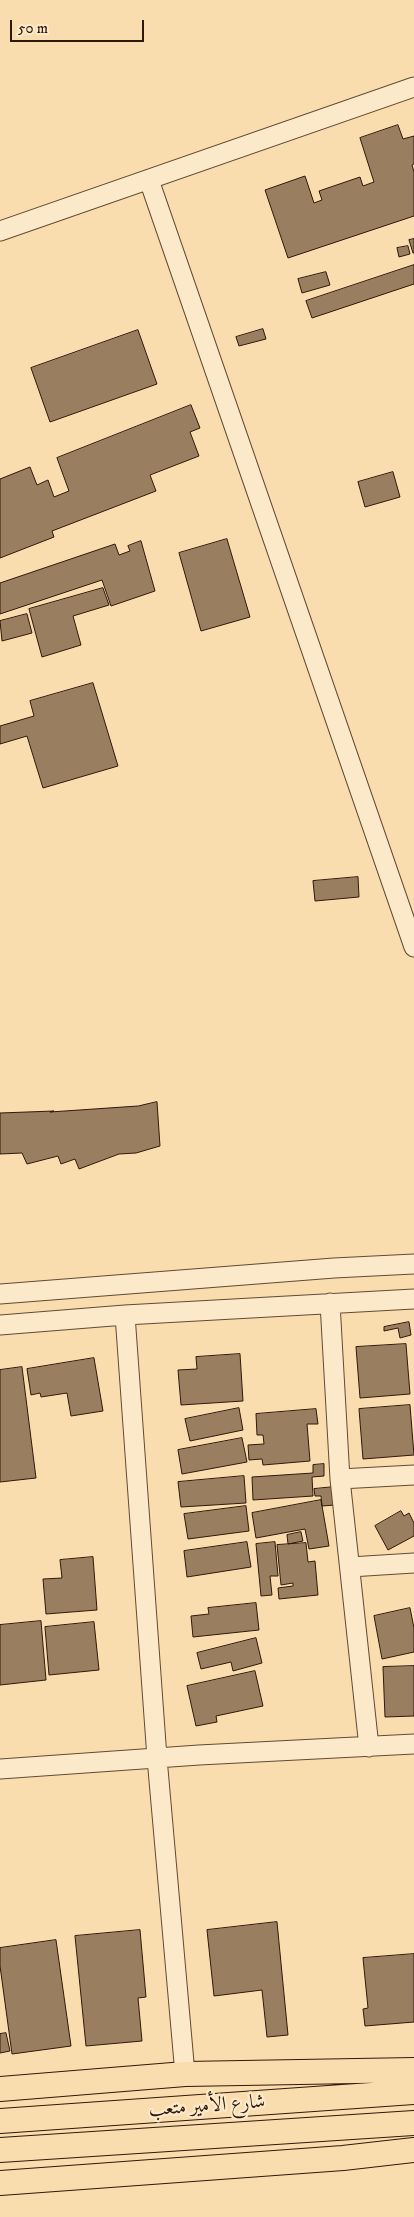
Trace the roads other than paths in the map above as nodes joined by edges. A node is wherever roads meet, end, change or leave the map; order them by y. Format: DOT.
graph roads {
  1 [pos="414,87"];
  2 [pos="149,180"];
  3 [pos="0,231"];
  4 [pos="414,947"];
  5 [pos="414,1264"];
  6 [pos="0,1294"];
  7 [pos="414,1299"];
  8 [pos="330,1303"];
  9 [pos="125,1315"];
  10 [pos="0,1325"];
  11 [pos="414,1475"];
  12 [pos="340,1479"];
  13 [pos="414,1563"];
  14 [pos="350,1567"];
  15 [pos="414,1744"];
  16 [pos="369,1746"];
  17 [pos="158,1758"];
  18 [pos="0,1769"];
  19 [pos="414,2070"];
  20 [pos="185,2074"];
  21 [pos="0,2089"];
  22 [pos="414,2092"];
  23 [pos="0,2121"];
  24 [pos="414,2123"];
  25 [pos="0,2150"];
  26 [pos="414,2150"];
  27 [pos="138,2173"];
  28 [pos="0,2184"];
  29 [pos="0,2191"];
  1 -- 2 [label="street"];
  2 -- 3 [label="street"];
  2 -- 4 [label="street"];
  5 -- 6 [label="street"];
  7 -- 8 [label="street"];
  8 -- 9 [label="street"];
  8 -- 12 [label="street"];
  9 -- 10 [label="street"];
  9 -- 17 [label="street"];
  11 -- 12 [label="street"];
  12 -- 14 [label="street"];
  13 -- 14 [label="street"];
  14 -- 16 [label="street"];
  15 -- 16 [label="street"];
  16 -- 17 [label="street"];
  17 -- 18 [label="street"];
  17 -- 20 [label="street"];
  19 -- 20 [label="main road"];
  20 -- 21 [label="main road"];
  22 -- 23 [label="main road, شارع الأمير متعب"];
  24 -- 25 [label="main road, شارع الأمير متعب"];
  26 -- 27 [label="main road"];
  27 -- 28 [label="main road"];
  27 -- 29 [label="main road"];
}
